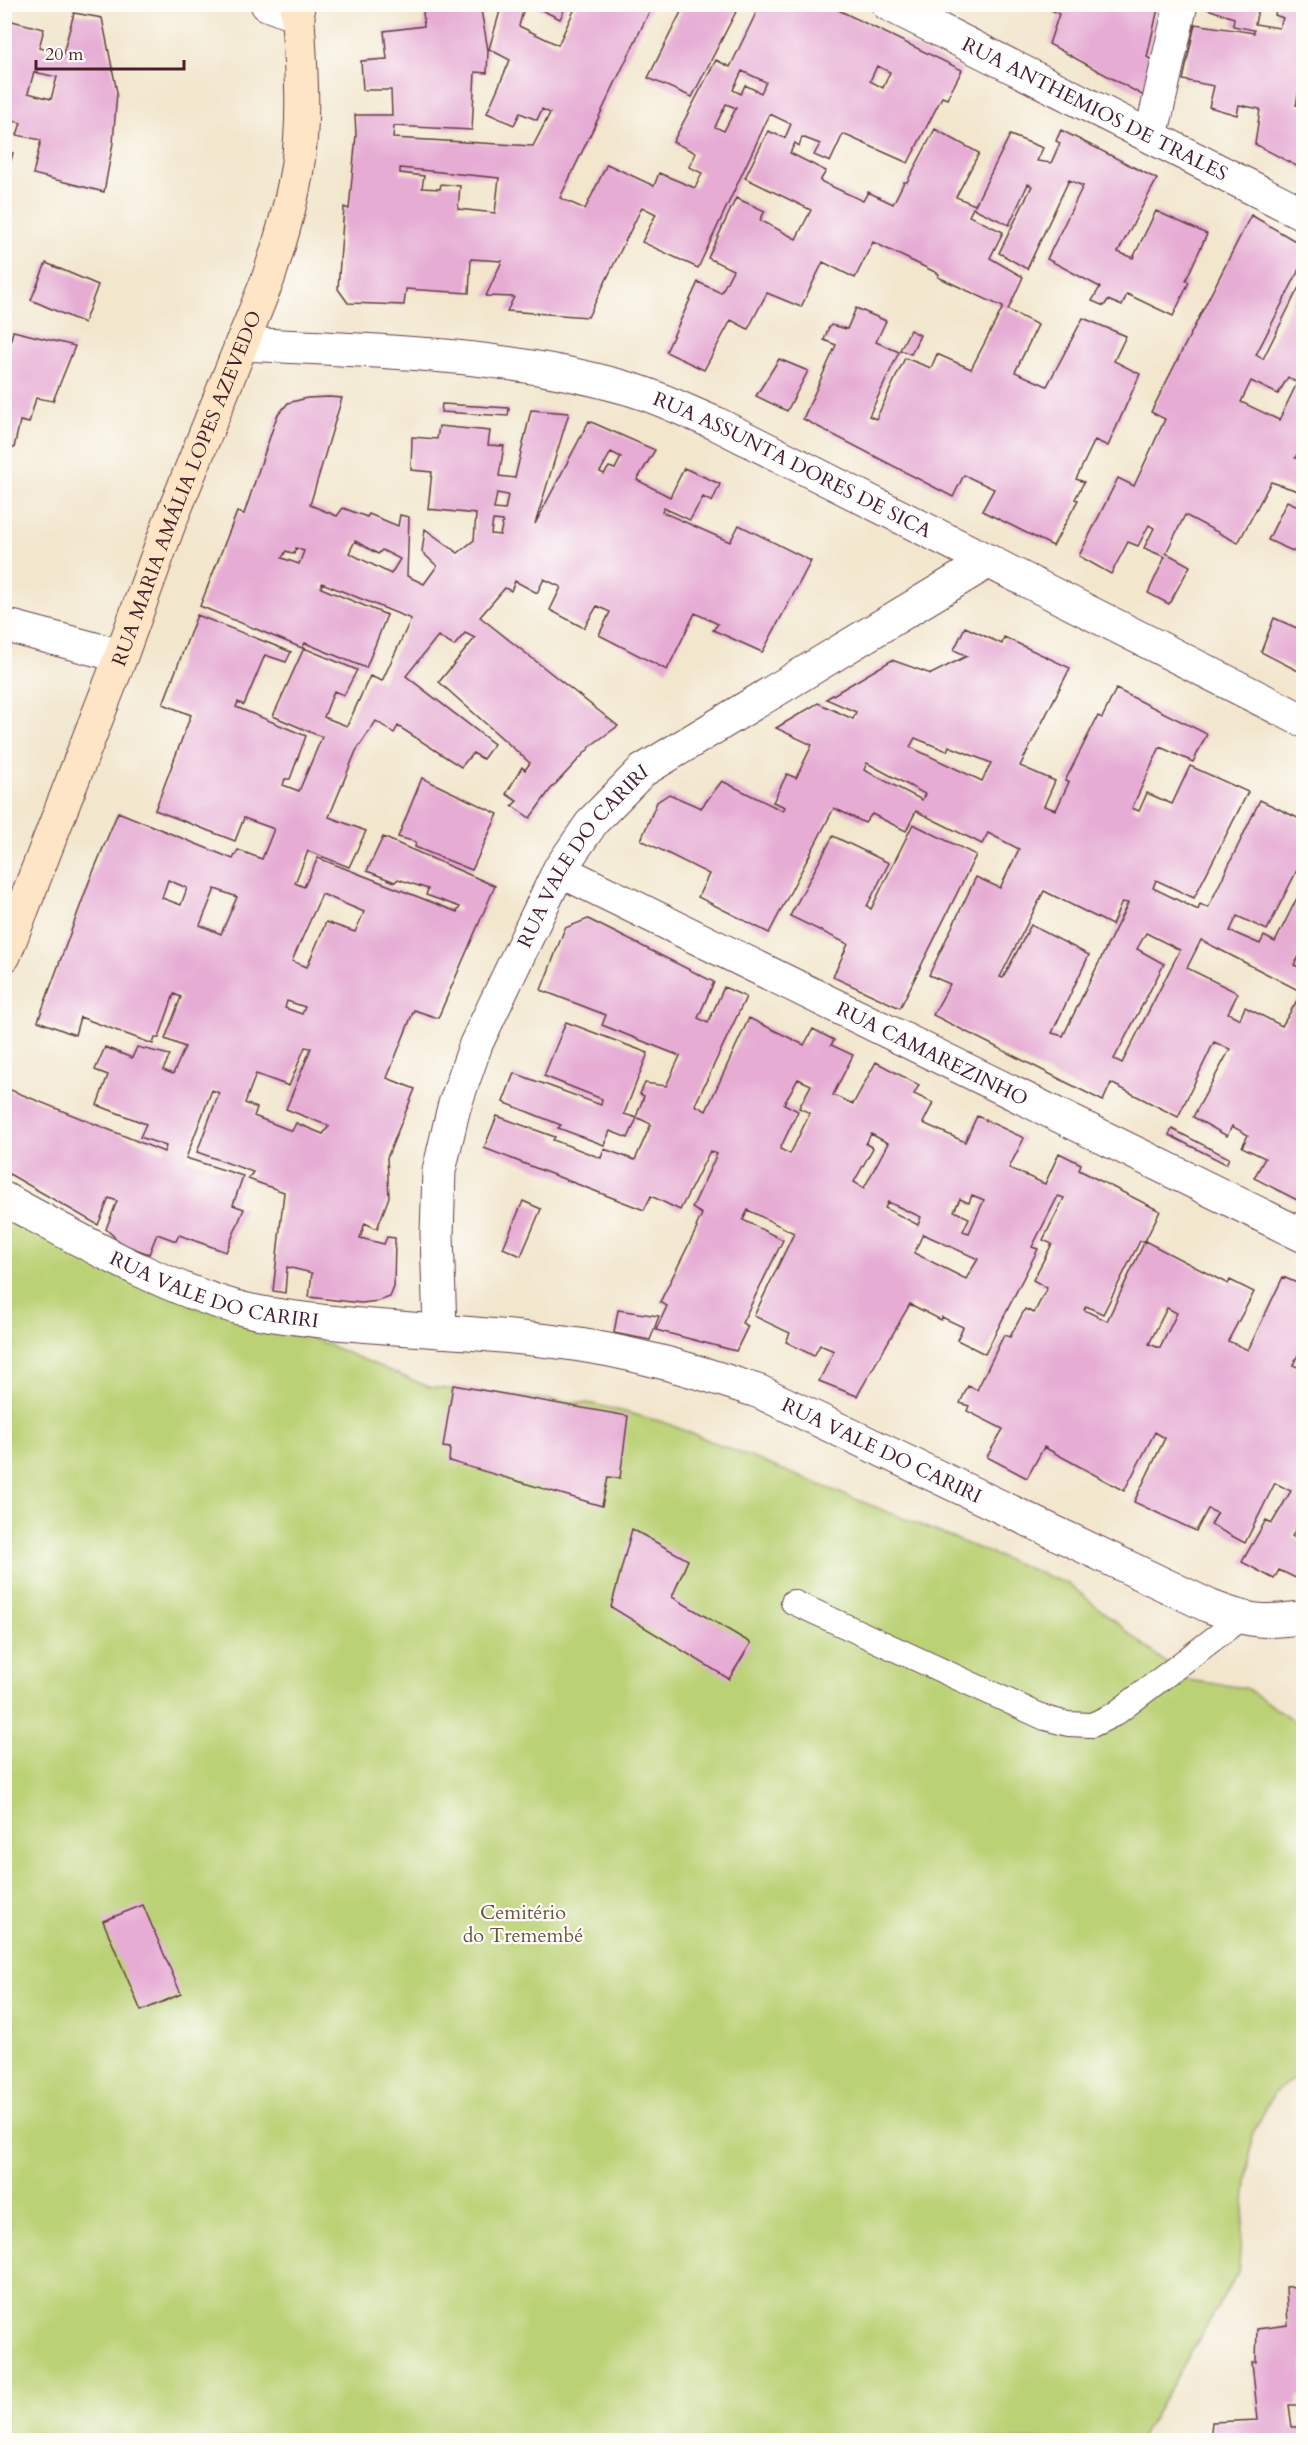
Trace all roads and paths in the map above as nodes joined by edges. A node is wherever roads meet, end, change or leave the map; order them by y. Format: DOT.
graph roads {
  1 [pos="267,4"];
  2 [pos="888,4"];
  3 [pos="1181,4"];
  4 [pos="298,10"];
  5 [pos="1151,136"];
  6 [pos="1304,214"];
  7 [pos="241,344"];
  8 [pos="989,561"];
  9 [pos="4,625"];
  10 [pos="121,656"];
  11 [pos="1304,721"];
  12 [pos="559,870"];
  13 [pos="4,956"];
  14 [pos="4,1199"];
  15 [pos="1304,1236"];
  16 [pos="440,1331"];
  17 [pos="793,1602"];
  18 [pos="1304,1617"];
  19 [pos="1241,1618"];
  1 -- 4 [label="street"];
  2 -- 5 [label="street, RUA ANTHEMIOS DE TRALES"];
  3 -- 5 [label="street"];
  4 -- 7 [label="main road, RUA MARIA AMÁLIA LOPES AZEVEDO"];
  5 -- 6 [label="street, RUA ANTHEMIOS DE TRALES"];
  7 -- 8 [label="street, RUA ASSUNTA DORES DE SICA"];
  7 -- 10 [label="main road, RUA MARIA AMÁLIA LOPES AZEVEDO"];
  8 -- 11 [label="street, RUA ASSUNTA DORES DE SICA"];
  8 -- 12 [label="street, RUA VALE DO CARIRI"];
  9 -- 10 [label="street"];
  10 -- 13 [label="main road, RUA MARIA AMÁLIA LOPES AZEVEDO"];
  12 -- 15 [label="street, RUA CAMAREZINHO"];
  12 -- 16 [label="street, RUA VALE DO CARIRI"];
  14 -- 16 [label="street, RUA VALE DO CARIRI"];
  16 -- 19 [label="street, RUA VALE DO CARIRI"];
  17 -- 19 [label="lane"];
  18 -- 19 [label="street, RUA VALE DO CARIRI"];
}
